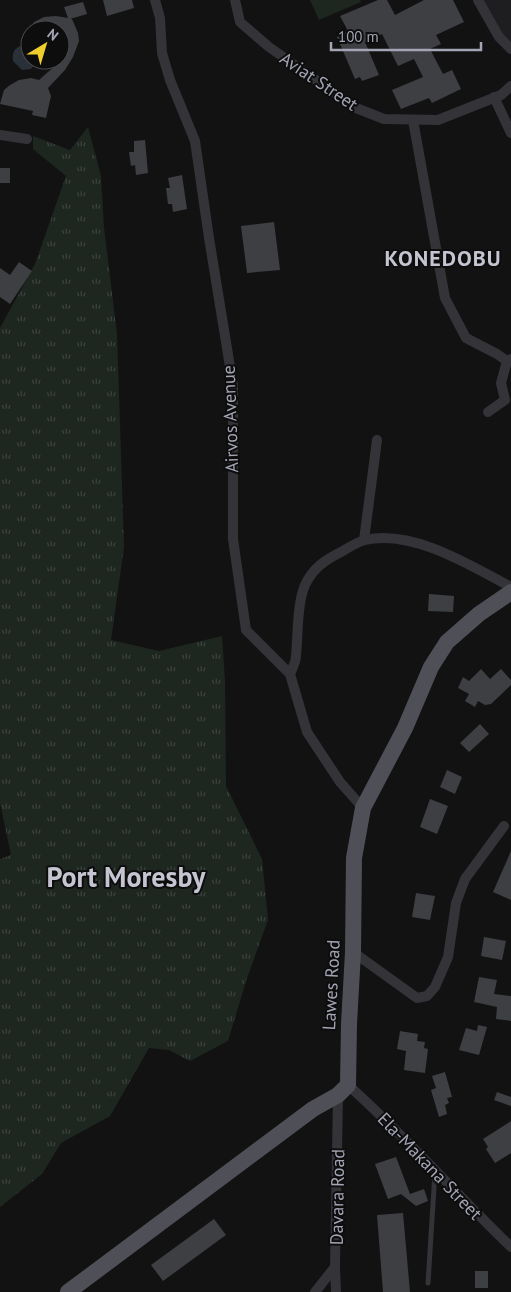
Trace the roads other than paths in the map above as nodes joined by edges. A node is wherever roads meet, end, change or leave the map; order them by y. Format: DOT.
graph roads {
  1 [pos="155,0"];
  2 [pos="235,0"];
  3 [pos="478,0"];
  4 [pos="511,49"];
  5 [pos="511,86"];
  6 [pos="494,97"];
  7 [pos="413,120"];
  8 [pos="511,133"];
  9 [pos="0,135"];
  10 [pos="27,139"];
  11 [pos="509,360"];
  12 [pos="488,412"];
  13 [pos="377,440"];
  14 [pos="364,540"];
  15 [pos="511,587"];
  16 [pos="511,592"];
  17 [pos="290,674"];
  18 [pos="363,808"];
  19 [pos="504,826"];
  20 [pos="353,952"];
  21 [pos="343,1090"];
  22 [pos="435,1169"];
  23 [pos="511,1247"];
  24 [pos="335,1267"];
  25 [pos="428,1283"];
  26 [pos="68,1292"];
  27 [pos="315,1292"];
  28 [pos="336,1292"];
  1 -- 17 [label="street, Airvos Avenue"];
  2 -- 7 [label="street, Aviat Street"];
  3 -- 4 [label="street"];
  5 -- 6 [label="street, Aviat Street"];
  6 -- 7 [label="street, Aviat Street"];
  6 -- 8 [label="street"];
  7 -- 11 [label="street"];
  9 -- 10 [label="street"];
  11 -- 12 [label="street"];
  13 -- 14 [label="street"];
  14 -- 15 [label="street"];
  14 -- 17 [label="street"];
  16 -- 18 [label="main road, Lawes Road"];
  17 -- 18 [label="street, Airvos Avenue"];
  18 -- 20 [label="main road, Lawes Road"];
  19 -- 20 [label="street"];
  20 -- 21 [label="main road, Lawes Road"];
  21 -- 22 [label="street, Ela-Makana Street"];
  21 -- 24 [label="street, Davara Road"];
  21 -- 26 [label="main road"];
  22 -- 23 [label="street, Ela-Makana Street"];
  22 -- 25 [label="lane"];
  24 -- 27 [label="street, Davara Road"];
  24 -- 28 [label="street"];
}
